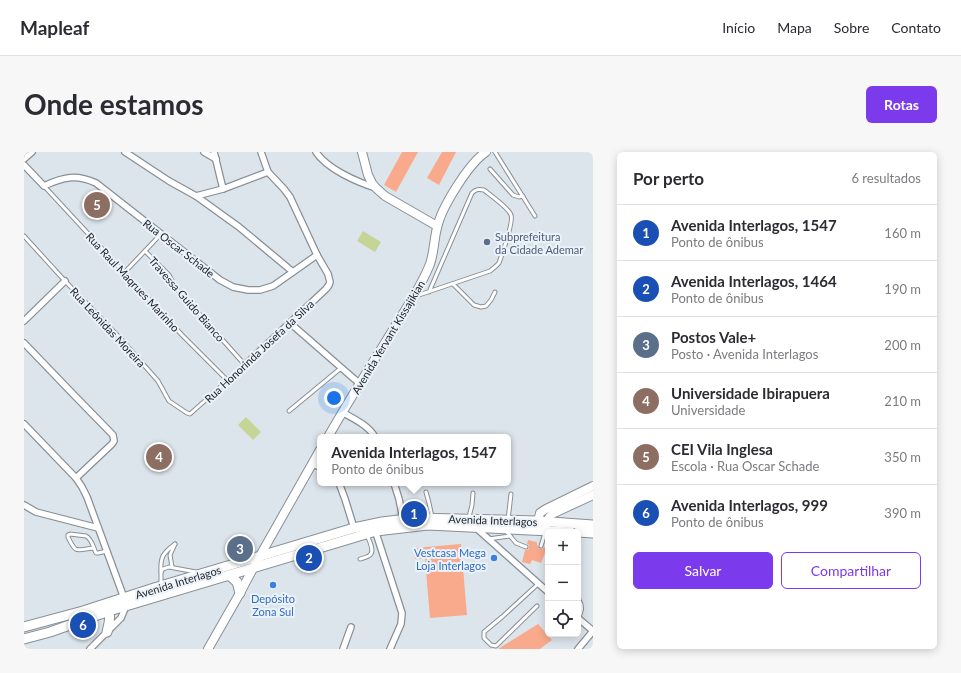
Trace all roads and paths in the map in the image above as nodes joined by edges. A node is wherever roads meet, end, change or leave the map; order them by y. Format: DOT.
graph roads {
  1 [pos="32,152"];
  2 [pos="125,152"];
  3 [pos="204,152"];
  4 [pos="214,152"];
  5 [pos="261,152"];
  6 [pos="316,152"];
  7 [pos="362,152"];
  8 [pos="486,152"];
  9 [pos="495,152"];
  10 [pos="24,159"];
  11 [pos="216,159"];
  12 [pos="24,165"];
  13 [pos="490,169"];
  14 [pos="268,172"];
  15 [pos="44,186"];
  16 [pos="376,188"];
  17 [pos="223,189"];
  18 [pos="196,196"];
  19 [pos="523,196"];
  20 [pos="536,216"];
  21 [pos="437,226"];
  22 [pos="161,234"];
  23 [pos="24,236"];
  24 [pos="145,251"];
  25 [pos="317,255"];
  26 [pos="293,272"];
  27 [pos="124,273"];
  28 [pos="65,281"];
  29 [pos="453,284"];
  30 [pos="430,292"];
  31 [pos="495,292"];
  32 [pos="413,298"];
  33 [pos="24,321"];
  34 [pos="290,323"];
  35 [pos="24,343"];
  36 [pos="245,365"];
  37 [pos="341,368"];
  38 [pos="227,380"];
  39 [pos="360,384"];
  40 [pos="289,411"];
  41 [pos="342,412"];
  42 [pos="191,413"];
  43 [pos="24,424"];
  44 [pos="330,434"];
  45 [pos="373,434"];
  46 [pos="316,465"];
  47 [pos="76,478"];
  48 [pos="340,486"];
  49 [pos="395,486"];
  50 [pos="593,486"];
  51 [pos="426,492"];
  52 [pos="473,493"];
  53 [pos="511,494"];
  54 [pos="593,495"];
  55 [pos="24,505"];
  56 [pos="433,518"];
  57 [pos="403,519"];
  58 [pos="469,519"];
  59 [pos="506,524"];
  60 [pos="593,525"];
  61 [pos="542,526"];
  62 [pos="374,527"];
  63 [pos="475,527"];
  64 [pos="98,528"];
  65 [pos="354,528"];
  66 [pos="556,529"];
  67 [pos="581,532"];
  68 [pos="593,533"];
  69 [pos="366,534"];
  70 [pos="510,536"];
  71 [pos="488,539"];
  72 [pos="541,546"];
  73 [pos="526,547"];
  74 [pos="94,548"];
  75 [pos="107,551"];
  76 [pos="259,557"];
  77 [pos="360,559"];
  78 [pos="172,567"];
  79 [pos="253,568"];
  80 [pos="161,572"];
  81 [pos="201,574"];
  82 [pos="229,575"];
  83 [pos="538,584"];
  84 [pos="163,590"];
  85 [pos="545,590"];
  86 [pos="240,594"];
  87 [pos="125,602"];
  88 [pos="538,606"];
  89 [pos="105,608"];
  90 [pos="581,621"];
  91 [pos="351,627"];
  92 [pos="24,628"];
  93 [pos="593,631"];
  94 [pos="107,632"];
  95 [pos="24,640"];
  96 [pos="90,649"];
  97 [pos="208,649"];
  98 [pos="343,649"];
  99 [pos="390,649"];
  100 [pos="578,649"];
  1 -- 10 [label="street"];
  2 -- 18 [label="street"];
  3 -- 11 [label="street"];
  4 -- 11 [label="street"];
  5 -- 14 [label="street"];
  6 -- 16 [label="street"];
  7 -- 16 [label="main road"];
  8 -- 21 [label="main road, Avenida Yervant Kissajikian"];
  9 -- 19 [label="lane"];
  11 -- 17 [label="street"];
  12 -- 15 [label="street, Rua Raul Maqrues Marinho"];
  13 -- 19 [label="lane"];
  14 -- 17 [label="street"];
  14 -- 25 [label="street"];
  15 -- 22 [label="street, Rua Oscar Schade"];
  15 -- 27 [label="lane, Rua Raul Maqrues Marinho"];
  16 -- 21 [label="main road"];
  17 -- 18 [label="street"];
  18 -- 26 [label="street"];
  19 -- 20 [label="lane"];
  21 -- 32 [label="main road, Avenida Yervant Kissajikian"];
  22 -- 24 [label="lane"];
  22 -- 26 [label="street, Rua Oscar Schade"];
  23 -- 28 [label="lane, Rua Leônidas Moreira"];
  24 -- 27 [label="lane"];
  24 -- 36 [label="lane, Travessa Guido Bianco"];
  25 -- 26 [label="street, Rua Oscar Schade"];
  25 -- 34 [label="street, Rua Honorinda Josefa da Silva"];
  27 -- 38 [label="lane, Rua Raul Maqrues Marinho"];
  28 -- 33 [label="street"];
  28 -- 42 [label="lane, Rua Leônidas Moreira"];
  29 -- 30 [label="lane"];
  29 -- 30 [label="lane"];
  29 -- 31 [label="lane"];
  30 -- 32 [label="lane"];
  32 -- 39 [label="main road, Avenida Yervant Kissajikian"];
  34 -- 36 [label="street, Rua Honorinda Josefa da Silva"];
  34 -- 37 [label="street"];
  35 -- 47 [label="street"];
  36 -- 38 [label="lane, Rua Honorinda Josefa da Silva"];
  37 -- 39 [label="street"];
  37 -- 40 [label="lane"];
  38 -- 42 [label="lane, Rua Honorinda Josefa da Silva"];
  39 -- 41 [label="main road, Avenida Yervant Kissajikian"];
  41 -- 44 [label="main road, Avenida Yervant Kissajikian"];
  41 -- 45 [label="street"];
  43 -- 47 [label="street"];
  46 -- 76 [label="main road"];
  47 -- 64 [label="street"];
  48 -- 65 [label="street"];
  49 -- 57 [label="street"];
  50 -- 61 [label="main road"];
  51 -- 56 [label="lane"];
  52 -- 58 [label="lane"];
  53 -- 59 [label="lane"];
  54 -- 61 [label="main road"];
  55 -- 64 [label="street"];
  56 -- 57 [label="main road, Avenida Interlagos"];
  56 -- 58 [label="main road, Avenida Interlagos"];
  57 -- 62 [label="main road, Avenida Interlagos"];
  58 -- 59 [label="main road, Avenida Interlagos"];
  58 -- 63 [label="street"];
  59 -- 61 [label="main road, Avenida Interlagos"];
  59 -- 63 [label="main road, Avenida Interlagos"];
  59 -- 70 [label="lane"];
  60 -- 61 [label="main road, Avenida Interlagos"];
  61 -- 66 [label="main road, Avenida Interlagos"];
  61 -- 72 [label="lane"];
  62 -- 63 [label="main road, Avenida Interlagos"];
  62 -- 65 [label="main road, Avenida Interlagos"];
  62 -- 69 [label="main road, Avenida Interlagos"];
  62 -- 99 [label="street"];
  63 -- 71 [label="street"];
  64 -- 75 [label="street"];
  65 -- 76 [label="main road, Avenida Interlagos"];
  67 -- 68 [label="main road"];
  69 -- 77 [label="lane"];
  69 -- 79 [label="main road, Avenida Interlagos"];
  70 -- 71 [label="lane"];
  70 -- 73 [label="lane"];
  71 -- 83 [label="street"];
  74 -- 74 [label="lane"];
  74 -- 75 [label="lane"];
  75 -- 87 [label="street"];
  76 -- 79 [label="main road"];
  76 -- 81 [label="main road, Avenida Interlagos"];
  78 -- 80 [label="lane"];
  78 -- 80 [label="lane"];
  78 -- 81 [label="lane"];
  79 -- 82 [label="main road, Avenida Interlagos"];
  79 -- 86 [label="main road"];
  80 -- 84 [label="lane"];
  81 -- 84 [label="main road, Avenida Interlagos"];
  82 -- 84 [label="main road, Avenida Interlagos"];
  82 -- 86 [label="main road"];
  83 -- 85 [label="street"];
  83 -- 88 [label="lane"];
  84 -- 87 [label="main road, Avenida Interlagos"];
  86 -- 97 [label="main road"];
  87 -- 89 [label="main road, Avenida Interlagos"];
  87 -- 94 [label="street"];
  89 -- 92 [label="main road, Avenida Interlagos"];
  89 -- 94 [label="main road"];
  89 -- 95 [label="main road, Avenida Interlagos"];
  90 -- 93 [label="street"];
  91 -- 98 [label="street"];
  93 -- 100 [label="street"];
  94 -- 96 [label="street"];
}
